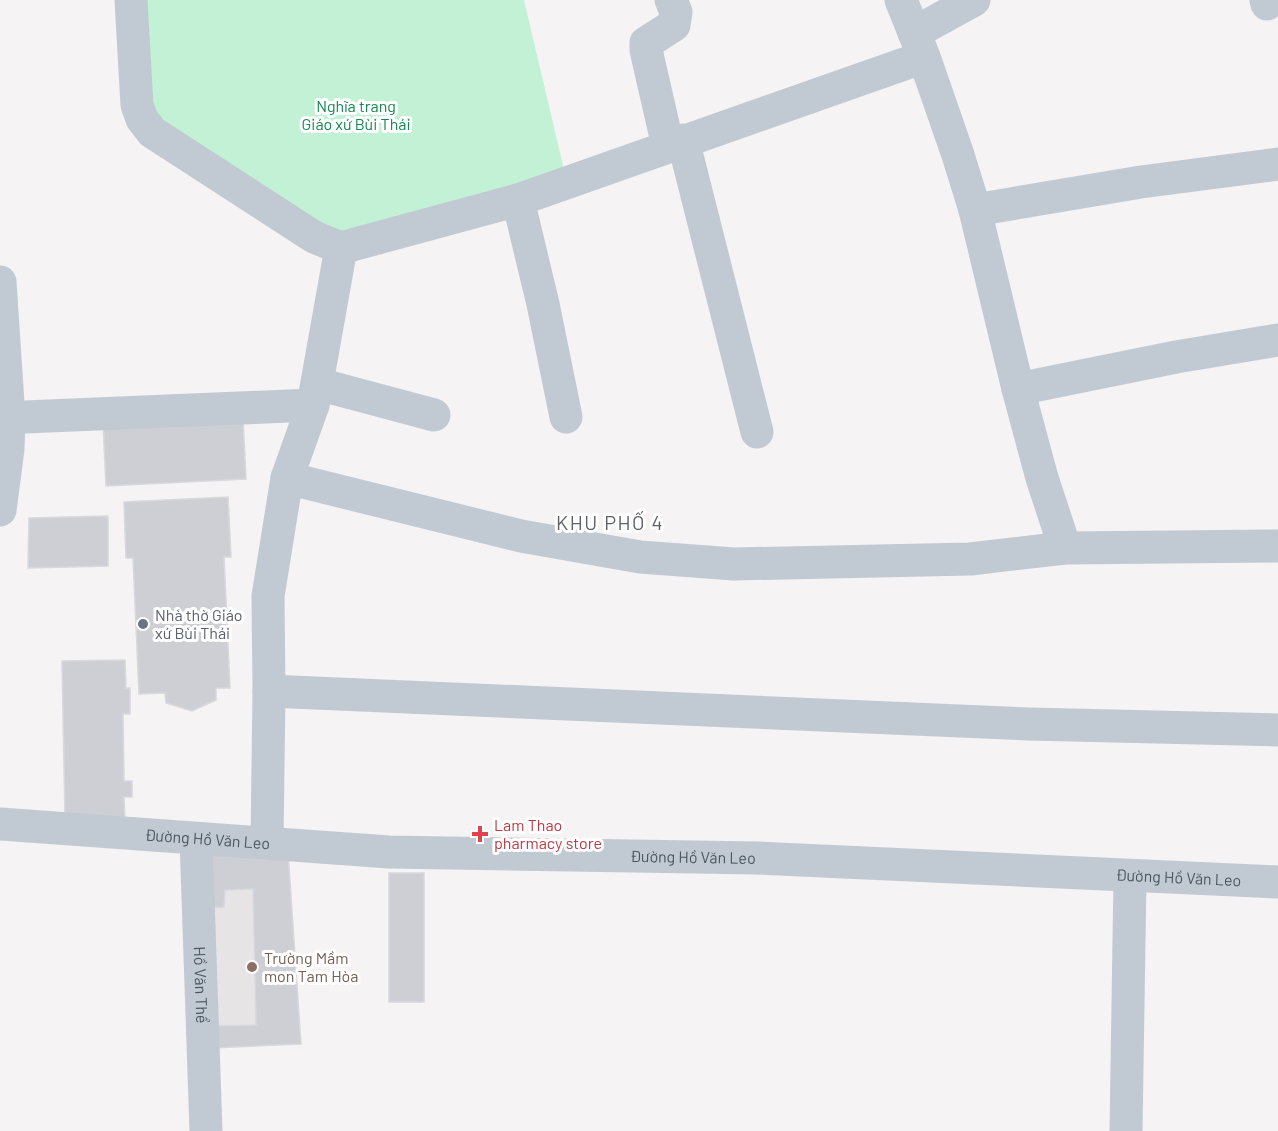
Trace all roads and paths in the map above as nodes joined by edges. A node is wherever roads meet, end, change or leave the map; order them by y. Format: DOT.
graph roads {
  1 [pos="131,0"];
  2 [pos="671,0"];
  3 [pos="901,0"];
  4 [pos="974,0"];
  5 [pos="919,45"];
  6 [pos="676,143"];
  7 [pos="1278,164"];
  8 [pos="518,200"];
  9 [pos="975,210"];
  10 [pos="341,248"];
  11 [pos="0,282"];
  12 [pos="1278,340"];
  13 [pos="1018,388"];
  14 [pos="316,394"];
  15 [pos="434,415"];
  16 [pos="566,417"];
  17 [pos="4,418"];
  18 [pos="756,432"];
  19 [pos="287,478"];
  20 [pos="0,510"];
  21 [pos="1278,546"];
  22 [pos="1065,548"];
  23 [pos="269,691"];
  24 [pos="1278,730"];
  25 [pos="0,824"];
  26 [pos="196,839"];
  27 [pos="267,842"];
  28 [pos="1130,877"];
  29 [pos="1278,882"];
  30 [pos="206,1131"];
  31 [pos="1126,1131"];
  1 -- 10 [label="street"];
  2 -- 6 [label="street"];
  3 -- 5 [label="street"];
  4 -- 5 [label="street"];
  5 -- 6 [label="street"];
  5 -- 9 [label="street"];
  6 -- 8 [label="street"];
  6 -- 18 [label="street"];
  7 -- 9 [label="street"];
  8 -- 10 [label="street"];
  8 -- 16 [label="street"];
  9 -- 13 [label="street"];
  10 -- 14 [label="street"];
  11 -- 17 [label="street"];
  12 -- 13 [label="street"];
  13 -- 22 [label="street"];
  14 -- 15 [label="street"];
  14 -- 17 [label="street"];
  14 -- 19 [label="street"];
  17 -- 20 [label="street"];
  19 -- 22 [label="street"];
  19 -- 23 [label="street"];
  21 -- 22 [label="street"];
  23 -- 24 [label="street"];
  23 -- 27 [label="street"];
  25 -- 26 [label="street, Đường Hồ Văn Leo"];
  26 -- 27 [label="street, Đường Hồ Văn Leo"];
  26 -- 30 [label="street, Hồ Văn Thể"];
  27 -- 28 [label="street, Đường Hồ Văn Leo"];
  28 -- 29 [label="street, Đường Hồ Văn Leo"];
  28 -- 31 [label="street"];
}
